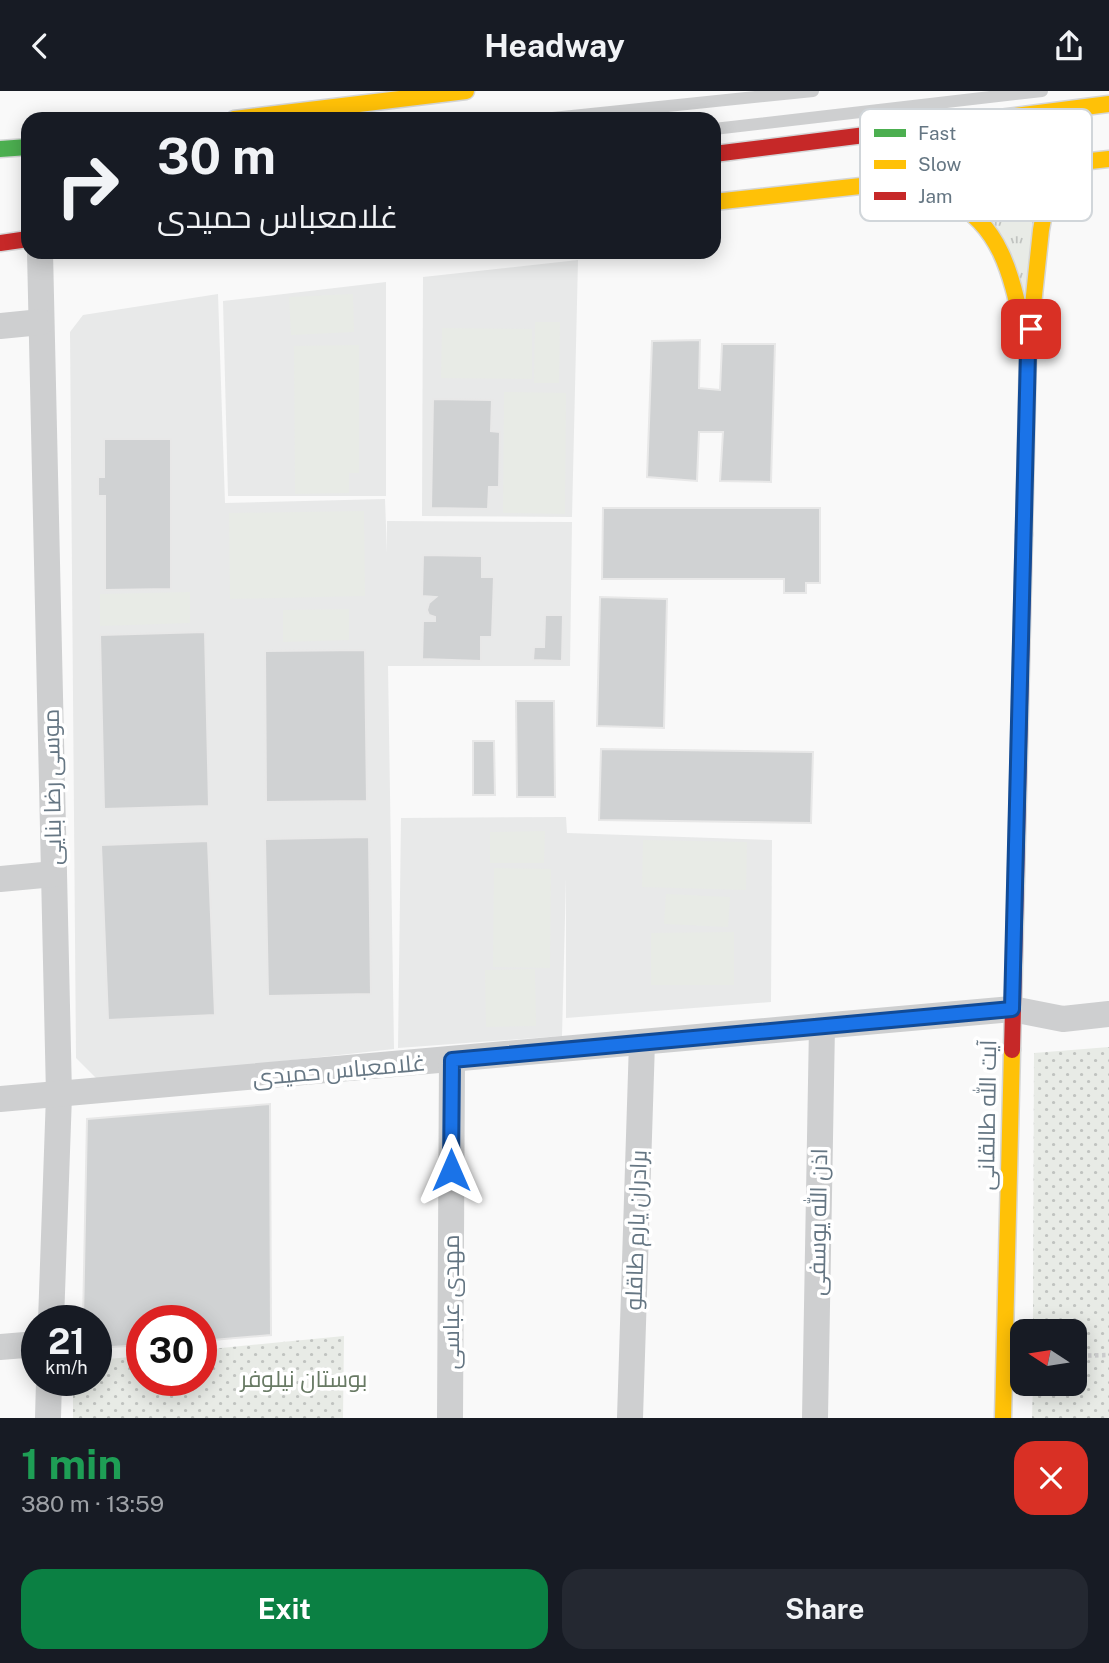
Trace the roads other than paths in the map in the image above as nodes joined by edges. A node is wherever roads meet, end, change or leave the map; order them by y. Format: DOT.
graph roads {
  1 [pos="373,91"];
  2 [pos="466,91"];
  3 [pos="813,91"];
  4 [pos="1042,91"];
  5 [pos="298,92"];
  6 [pos="390,101"];
  7 [pos="1109,104"];
  8 [pos="887,109"];
  9 [pos="1070,109"];
  10 [pos="288,111"];
  11 [pos="281,112"];
  12 [pos="610,112"];
  13 [pos="860,112"];
  14 [pos="721,128"];
  15 [pos="860,136"];
  16 [pos="21,148"];
  17 [pos="0,149"];
  18 [pos="721,153"];
  19 [pos="860,186"];
  20 [pos="721,201"];
  21 [pos="982,221"];
  22 [pos="1043,221"];
  23 [pos="21,240"];
  24 [pos="0,243"];
  25 [pos="40,259"];
  26 [pos="41,321"];
  27 [pos="0,326"];
  28 [pos="1028,352"];
  29 [pos="54,874"];
  30 [pos="0,879"];
  31 [pos="1012,1009"];
  32 [pos="1109,1014"];
  33 [pos="822,1026"];
  34 [pos="642,1042"];
  35 [pos="452,1060"];
  36 [pos="59,1095"];
  37 [pos="0,1099"];
  38 [pos="52,1305"];
  39 [pos="21,1345"];
  40 [pos="0,1347"];
  41 [pos="49,1396"];
  42 [pos="48,1418"];
  43 [pos="450,1418"];
  44 [pos="630,1418"];
  45 [pos="814,1418"];
  46 [pos="1003,1418"];
  1 -- 6 [label="main road"];
  2 -- 6 [label="main road"];
  3 -- 12 [label="lane"];
  4 -- 8 [label="lane"];
  5 -- 10 [label="main road"];
  6 -- 10 [label="main road"];
  7 -- 9 [label="main road"];
  10 -- 11 [label="main road"];
  13 -- 14 [label="lane"];
  15 -- 18 [label="main road"];
  16 -- 17 [label="main road"];
  19 -- 20 [label="main road"];
  21 -- 28 [label="main road, آیت الله طالقانی"];
  22 -- 28 [label="main road, آیت الله طالقانی"];
  23 -- 24 [label="main road"];
  25 -- 26 [label="street, موسی رضا بنایی"];
  26 -- 27 [label="street"];
  26 -- 29 [label="street, موسی رضا بنایی"];
  28 -- 31 [label="main road, آیت الله طالقانی"];
  29 -- 30 [label="street"];
  29 -- 36 [label="street, موسی رضا بنایی"];
  31 -- 32 [label="street, غلامعباس حمیدی"];
  31 -- 33 [label="street, غلامعباس حمیدی"];
  31 -- 46 [label="main road, آیت الله طالقانی"];
  33 -- 34 [label="street, غلامعباس حمیدی"];
  33 -- 45 [label="street, اذن الله یوسفی"];
  34 -- 35 [label="street, غلامعباس حمیدی"];
  34 -- 44 [label="street, برادران یارم طاقلو"];
  35 -- 36 [label="street, غلامعباس حمیدی"];
  35 -- 43 [label="street, مهدی عباسی"];
  36 -- 37 [label="street, غلامعباس حمیدی"];
  36 -- 38 [label="street, موسی رضا بنایی"];
  39 -- 40 [label="street"];
  41 -- 42 [label="street"];
}
